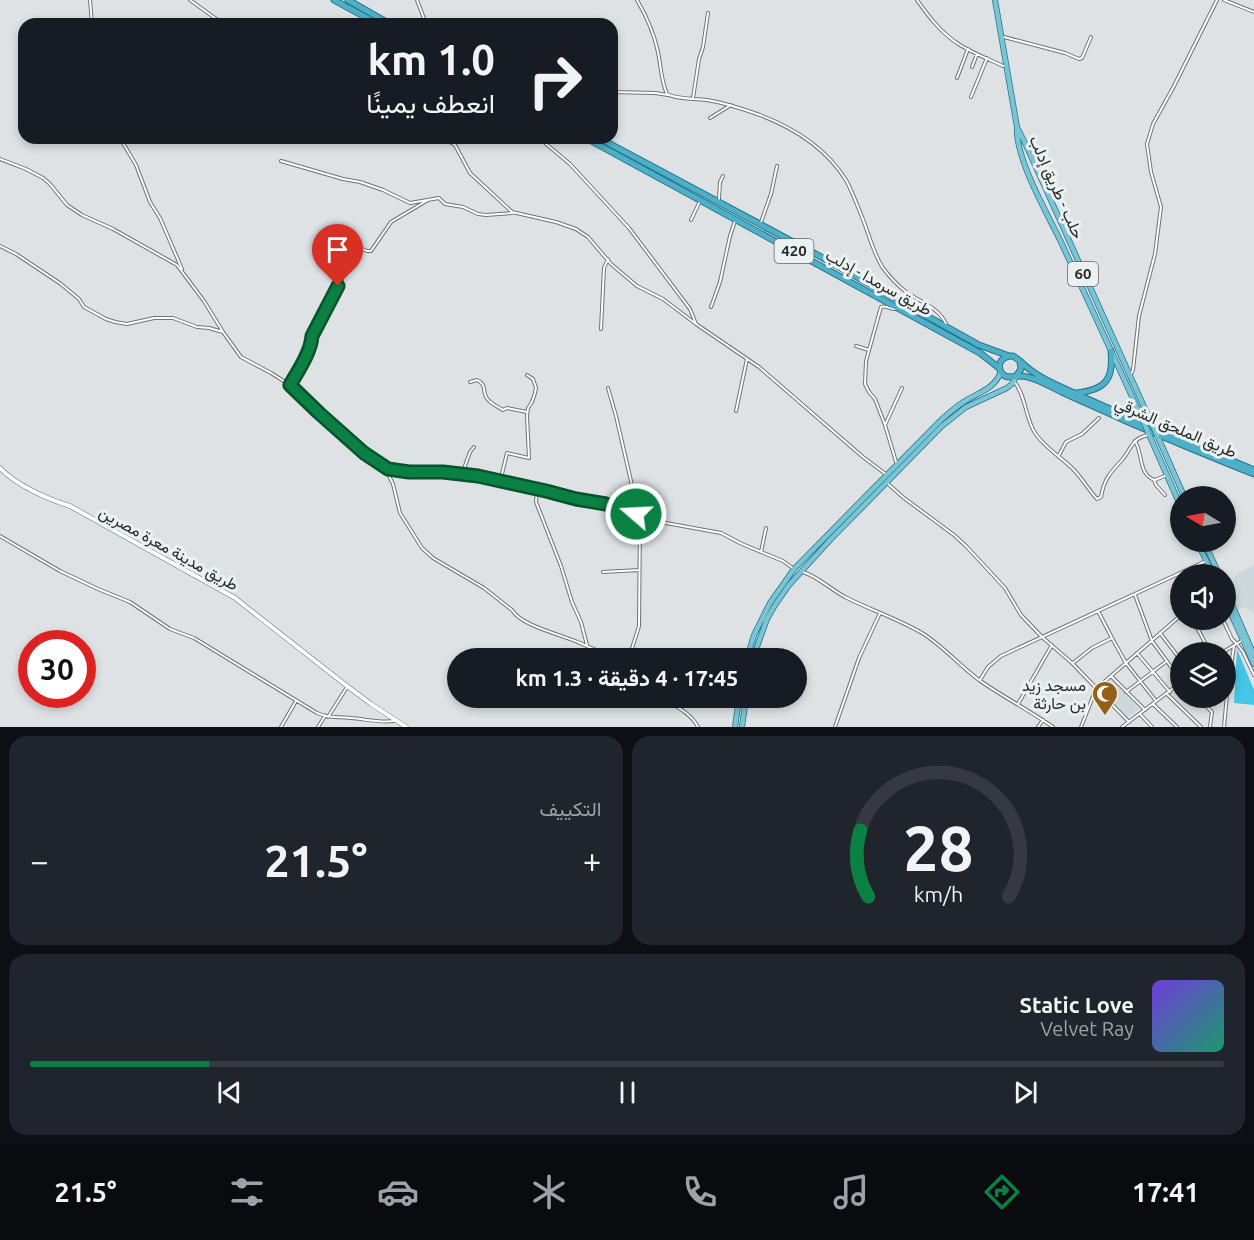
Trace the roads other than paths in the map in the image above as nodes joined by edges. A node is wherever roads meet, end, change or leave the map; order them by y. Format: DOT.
graph roads {
  1 [pos="90,0"];
  2 [pos="190,0"];
  3 [pos="334,0"];
  4 [pos="348,0"];
  5 [pos="417,0"];
  6 [pos="637,0"];
  7 [pos="917,0"];
  8 [pos="995,0"];
  9 [pos="1216,0"];
  10 [pos="1224,0"];
  11 [pos="1254,12"];
  12 [pos="708,13"];
  13 [pos="92,18"];
  14 [pos="215,18"];
  15 [pos="367,18"];
  16 [pos="380,18"];
  17 [pos="424,18"];
  18 [pos="1001,36"];
  19 [pos="1091,37"];
  20 [pos="968,49"];
  21 [pos="977,54"];
  22 [pos="987,58"];
  23 [pos="1006,66"];
  24 [pos="972,67"];
  25 [pos="957,78"];
  26 [pos="618,92"];
  27 [pos="671,96"];
  28 [pos="971,97"];
  29 [pos="693,98"];
  30 [pos="731,105"];
  31 [pos="710,118"];
  32 [pos="1017,128"];
  33 [pos="124,144"];
  34 [pos="453,144"];
  35 [pos="545,144"];
  36 [pos="597,144"];
  37 [pos="610,144"];
  38 [pos="0,159"];
  39 [pos="281,161"];
  40 [pos="777,166"];
  41 [pos="723,176"];
  42 [pos="428,200"];
  43 [pos="701,200"];
  44 [pos="718,202"];
  45 [pos="512,212"];
  46 [pos="736,219"];
  47 [pos="691,220"];
  48 [pos="760,225"];
  49 [pos="0,246"];
  50 [pos="608,260"];
  51 [pos="183,272"];
  52 [pos="711,307"];
  53 [pos="899,308"];
  54 [pos="696,324"];
  55 [pos="947,327"];
  56 [pos="601,329"];
  57 [pos="223,332"];
  58 [pos="856,346"];
  59 [pos="1114,350"];
  60 [pos="869,351"];
  61 [pos="1009,356"];
  62 [pos="747,359"];
  63 [pos="1020,361"];
  64 [pos="1000,370"];
  65 [pos="527,375"];
  66 [pos="1130,376"];
  67 [pos="1015,377"];
  68 [pos="470,382"];
  69 [pos="290,385"];
  70 [pos="608,388"];
  71 [pos="902,388"];
  72 [pos="1075,394"];
  73 [pos="736,411"];
  74 [pos="528,412"];
  75 [pos="1099,418"];
  76 [pos="885,425"];
  77 [pos="1148,433"];
  78 [pos="1135,441"];
  79 [pos="474,447"];
  80 [pos="914,451"];
  81 [pos="1059,455"];
  82 [pos="897,465"];
  83 [pos="0,468"];
  84 [pos="385,468"];
  85 [pos="1254,472"];
  86 [pos="462,474"];
  87 [pos="887,475"];
  88 [pos="1167,475"];
  89 [pos="1154,480"];
  90 [pos="500,482"];
  91 [pos="887,483"];
  92 [pos="1172,486"];
  93 [pos="1180,486"];
  94 [pos="537,489"];
  95 [pos="1165,495"];
  96 [pos="636,514"];
  97 [pos="640,516"];
  98 [pos="766,528"];
  99 [pos="0,536"];
  100 [pos="761,552"];
  101 [pos="1202,552"];
  102 [pos="1206,561"];
  103 [pos="1201,564"];
  104 [pos="1208,564"];
  105 [pos="794,569"];
  106 [pos="640,570"];
  107 [pos="800,571"];
  108 [pos="603,572"];
  109 [pos="1170,578"];
  110 [pos="1134,595"];
  111 [pos="1098,611"];
  112 [pos="880,613"];
  113 [pos="1236,614"];
  114 [pos="1170,624"];
  115 [pos="1236,625"];
  116 [pos="1228,630"];
  117 [pos="1160,633"];
  118 [pos="1042,637"];
  119 [pos="1112,638"];
  120 [pos="1152,640"];
  121 [pos="1243,640"];
  122 [pos="1237,644"];
  123 [pos="1052,645"];
  124 [pos="587,646"];
  125 [pos="1170,646"];
  126 [pos="592,648"];
  127 [pos="632,648"];
  128 [pos="750,648"];
  129 [pos="757,648"];
  130 [pos="1137,653"];
  131 [pos="1254,655"];
  132 [pos="1167,661"];
  133 [pos="1072,663"];
  134 [pos="1126,663"];
  135 [pos="1254,664"];
  136 [pos="1170,665"];
  137 [pos="1153,672"];
  138 [pos="1254,675"];
  139 [pos="1111,676"];
  140 [pos="980,680"];
  141 [pos="1141,682"];
  142 [pos="347,686"];
  143 [pos="1096,689"];
  144 [pos="1126,692"];
  145 [pos="1168,693"];
  146 [pos="296,700"];
  147 [pos="1156,701"];
  148 [pos="1018,704"];
  149 [pos="1153,704"];
  150 [pos="678,708"];
  151 [pos="738,708"];
  152 [pos="745,708"];
  153 [pos="1208,708"];
  154 [pos="1226,708"];
  155 [pos="1144,710"];
  156 [pos="1140,714"];
  157 [pos="326,717"];
  158 [pos="397,720"];
  159 [pos="1043,720"];
  160 [pos="1129,722"];
  161 [pos="1196,722"];
  162 [pos="1127,726"];
  163 [pos="281,727"];
  164 [pos="318,727"];
  165 [pos="406,727"];
  166 [pos="698,727"];
  167 [pos="735,727"];
  168 [pos="742,727"];
  169 [pos="835,727"];
  170 [pos="1038,727"];
  171 [pos="1053,727"];
  172 [pos="1081,727"];
  173 [pos="1122,727"];
  174 [pos="1152,727"];
  175 [pos="1177,727"];
  176 [pos="1194,727"];
  177 [pos="1201,727"];
  178 [pos="1210,727"];
  179 [pos="1224,727"];
  1 -- 13 [label="street"];
  2 -- 14 [label="street"];
  3 -- 15 [label="highway"];
  4 -- 16 [label="highway"];
  5 -- 17 [label="street"];
  6 -- 27 [label="street"];
  7 -- 20 [label="street"];
  8 -- 18 [label="main road, حلب - طريق إدلب / 60"];
  9 -- 66 [label="street"];
  10 -- 11 [label="street"];
  12 -- 29 [label="street"];
  18 -- 19 [label="street"];
  18 -- 23 [label="main road, حلب - طريق إدلب / 60"];
  20 -- 21 [label="street"];
  20 -- 25 [label="street"];
  21 -- 22 [label="street"];
  21 -- 24 [label="street"];
  22 -- 23 [label="street"];
  22 -- 28 [label="street"];
  23 -- 32 [label="main road, حلب - طريق إدلب / 60"];
  26 -- 27 [label="street"];
  27 -- 29 [label="street"];
  29 -- 30 [label="street"];
  30 -- 31 [label="street"];
  30 -- 55 [label="street"];
  32 -- 59 [label="main road, حلب - طريق إدلب / 60"];
  32 -- 59 [label="main road, حلب - طريق إدلب / 60"];
  33 -- 51 [label="street"];
  34 -- 45 [label="street"];
  35 -- 54 [label="street"];
  36 -- 43 [label="highway, طريق سرمدا - إدلب / 420"];
  37 -- 44 [label="highway, طريق سرمدا - إدلب / 420"];
  38 -- 51 [label="street"];
  39 -- 42 [label="street"];
  40 -- 48 [label="street"];
  41 -- 44 [label="street"];
  42 -- 45 [label="street"];
  42 -- 69 [label="street"];
  43 -- 46 [label="highway, طريق سرمدا - إدلب / 420"];
  43 -- 47 [label="street"];
  44 -- 48 [label="highway, طريق سرمدا - إدلب / 420"];
  45 -- 50 [label="street"];
  46 -- 52 [label="street"];
  46 -- 53 [label="highway, طريق سرمدا - إدلب / 420"];
  48 -- 55 [label="highway, طريق سرمدا - إدلب / 420"];
  49 -- 57 [label="street"];
  50 -- 54 [label="street"];
  50 -- 56 [label="street"];
  51 -- 57 [label="street"];
  53 -- 60 [label="street"];
  53 -- 64 [label="highway, طريق سرمدا - إدلب / 420"];
  54 -- 62 [label="street"];
  55 -- 61 [label="highway, طريق سرمدا - إدلب / 420"];
  57 -- 69 [label="street"];
  58 -- 60 [label="street"];
  59 -- 66 [label="main road, حلب - طريق إدلب / 60"];
  59 -- 72 [label="highway"];
  59 -- 77 [label="main road, حلب - طريق إدلب / 60, bridge"];
  60 -- 76 [label="street"];
  61 -- 63 [label="highway"];
  61 -- 64 [label="highway"];
  62 -- 73 [label="street"];
  62 -- 87 [label="street"];
  63 -- 67 [label="highway"];
  63 -- 72 [label="highway"];
  64 -- 67 [label="highway"];
  64 -- 80 [label="main road"];
  65 -- 74 [label="street"];
  66 -- 93 [label="main road, حلب - طريق إدلب / 60, bridge"];
  67 -- 80 [label="main road"];
  67 -- 81 [label="street"];
  67 -- 85 [label="highway, طريق الملحق الشرقي"];
  68 -- 74 [label="street"];
  69 -- 84 [label="street"];
  70 -- 96 [label="street"];
  71 -- 76 [label="street"];
  72 -- 85 [label="highway"];
  74 -- 90 [label="street"];
  75 -- 81 [label="street"];
  76 -- 82 [label="street"];
  77 -- 78 [label="street"];
  77 -- 88 [label="main road"];
  78 -- 81 [label="street"];
  78 -- 89 [label="street"];
  79 -- 86 [label="street"];
  80 -- 82 [label="main road"];
  80 -- 91 [label="main road"];
  82 -- 87 [label="main road"];
  83 -- 142 [label="main road, طريق مدينة معرة مصرين"];
  84 -- 86 [label="street"];
  84 -- 124 [label="street"];
  86 -- 90 [label="street"];
  87 -- 105 [label="main road"];
  88 -- 89 [label="street"];
  88 -- 92 [label="main road"];
  89 -- 95 [label="street"];
  90 -- 94 [label="street"];
  91 -- 107 [label="main road"];
  91 -- 118 [label="street"];
  94 -- 96 [label="street"];
  94 -- 124 [label="street"];
  96 -- 97 [label="street"];
  97 -- 100 [label="street"];
  97 -- 106 [label="street"];
  98 -- 100 [label="street"];
  99 -- 146 [label="street"];
  100 -- 105 [label="street"];
  101 -- 102 [label="main road"];
  102 -- 103 [label="street"];
  102 -- 104 [label="main road"];
  105 -- 128 [label="main road"];
  106 -- 108 [label="street"];
  106 -- 127 [label="street"];
  107 -- 112 [label="street"];
  107 -- 129 [label="main road"];
  109 -- 110 [label="street"];
  110 -- 111 [label="street"];
  110 -- 120 [label="street"];
  111 -- 118 [label="street"];
  111 -- 119 [label="street"];
  112 -- 140 [label="street"];
  112 -- 169 [label="street"];
  113 -- 131 [label="main road"];
  114 -- 117 [label="street"];
  115 -- 121 [label="main road"];
  116 -- 122 [label="street"];
  117 -- 120 [label="street"];
  117 -- 125 [label="street"];
  118 -- 123 [label="street"];
  118 -- 140 [label="street"];
  119 -- 133 [label="street"];
  119 -- 134 [label="street"];
  120 -- 130 [label="street"];
  120 -- 132 [label="street"];
  121 -- 122 [label="street"];
  121 -- 135 [label="main road"];
  122 -- 138 [label="street"];
  123 -- 133 [label="street"];
  123 -- 148 [label="street"];
  124 -- 126 [label="street"];
  130 -- 134 [label="street"];
  130 -- 137 [label="street"];
  132 -- 136 [label="street"];
  132 -- 137 [label="street"];
  133 -- 143 [label="street"];
  134 -- 139 [label="street"];
  134 -- 141 [label="street"];
  137 -- 141 [label="street"];
  137 -- 145 [label="street"];
  139 -- 143 [label="street"];
  139 -- 144 [label="street"];
  140 -- 148 [label="street"];
  141 -- 144 [label="street"];
  141 -- 147 [label="street"];
  142 -- 157 [label="street"];
  142 -- 158 [label="main road, طريق مدينة معرة مصرين"];
  143 -- 160 [label="street"];
  143 -- 172 [label="street"];
  144 -- 155 [label="street"];
  145 -- 147 [label="street"];
  145 -- 161 [label="street"];
  146 -- 157 [label="street"];
  146 -- 163 [label="street"];
  147 -- 149 [label="street"];
  148 -- 159 [label="street"];
  149 -- 155 [label="street"];
  149 -- 175 [label="street"];
  150 -- 166 [label="street"];
  151 -- 167 [label="main road"];
  152 -- 168 [label="main road"];
  153 -- 178 [label="street"];
  154 -- 179 [label="street"];
  155 -- 156 [label="street"];
  156 -- 160 [label="street"];
  156 -- 174 [label="street"];
  157 -- 158 [label="street"];
  157 -- 164 [label="street"];
  158 -- 165 [label="main road, طريق مدينة معرة مصرين"];
  159 -- 170 [label="street"];
  159 -- 171 [label="street"];
  160 -- 162 [label="street"];
  161 -- 176 [label="street"];
  161 -- 177 [label="street"];
  162 -- 173 [label="street"];
}
